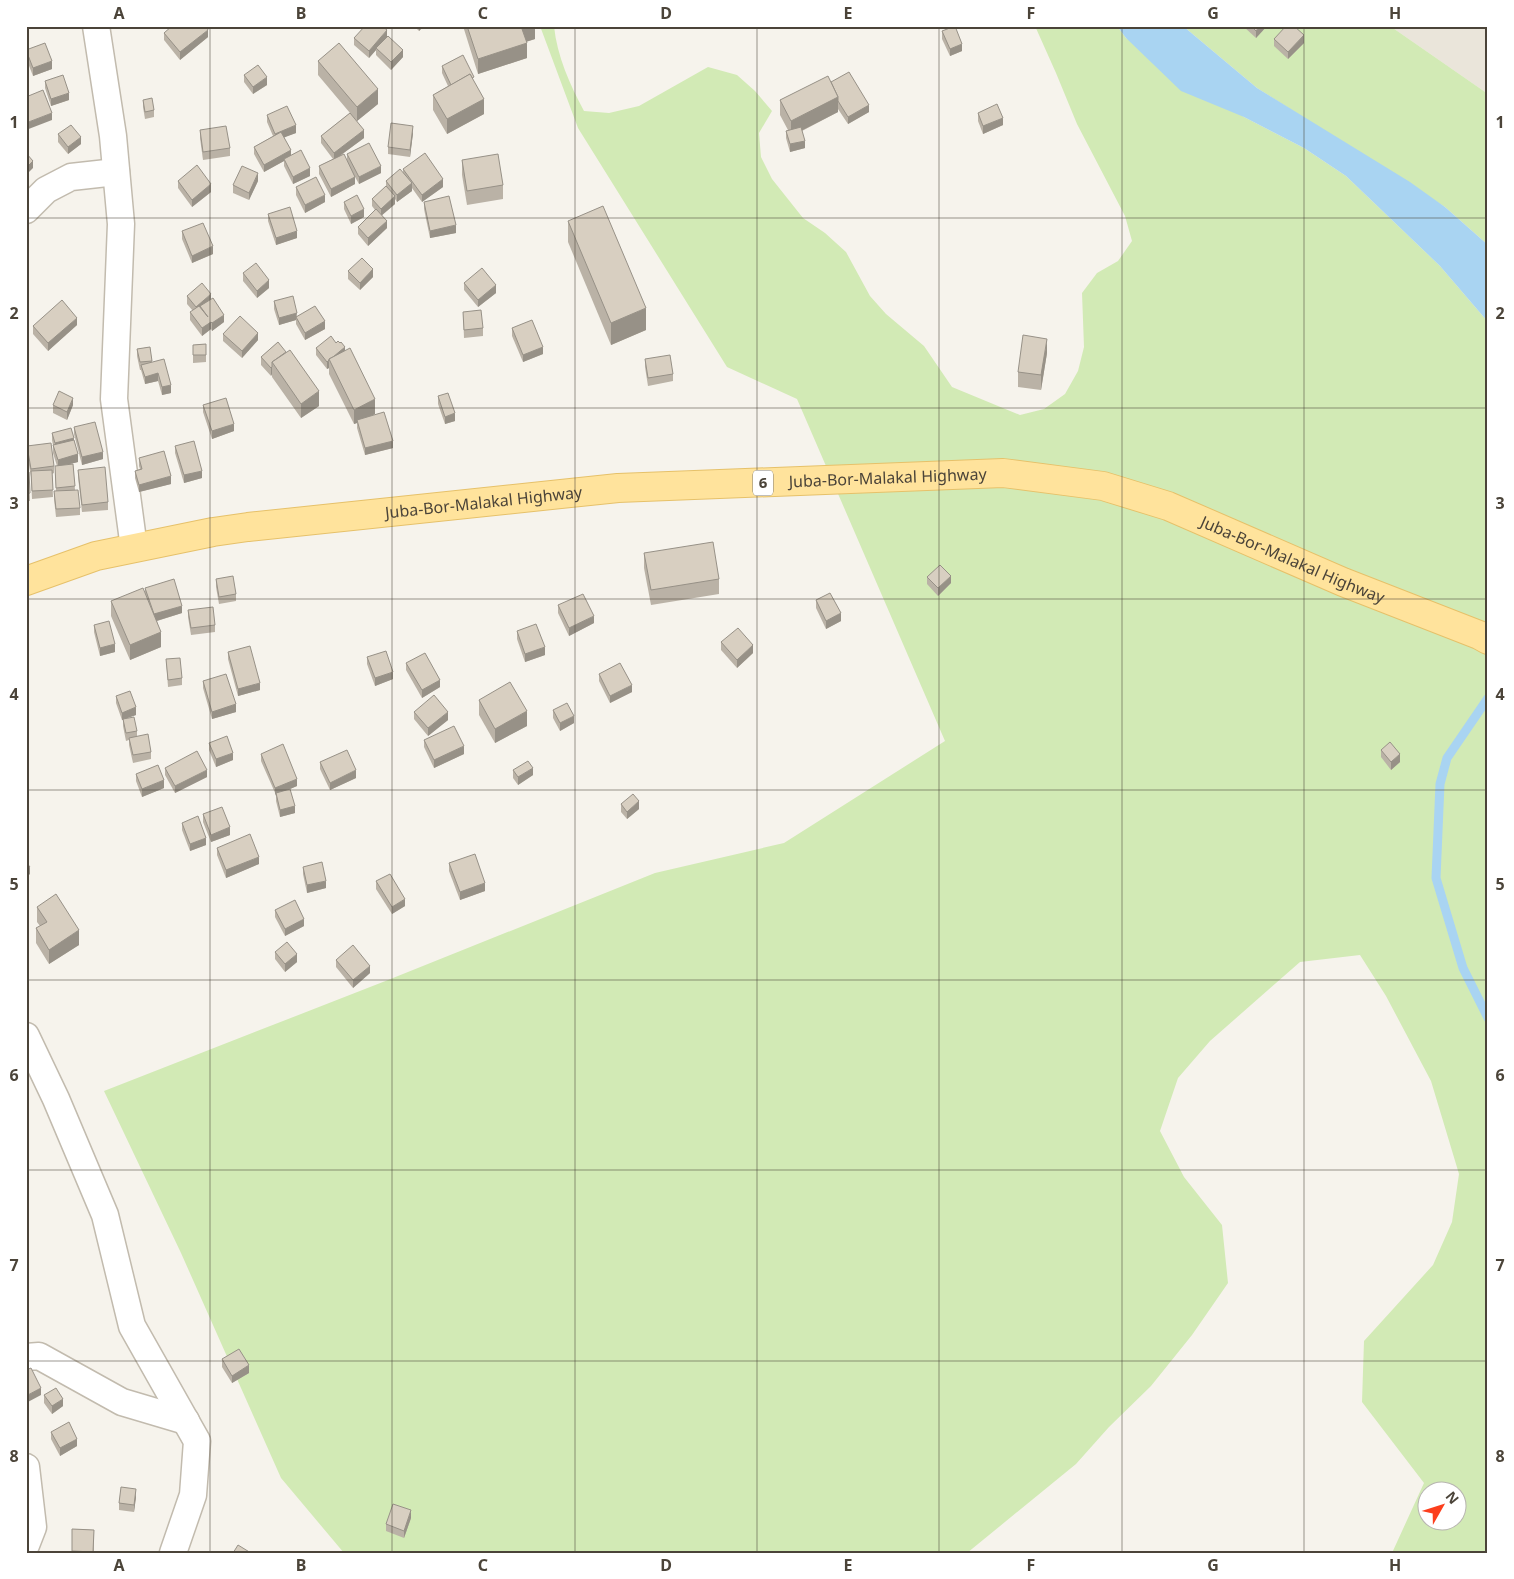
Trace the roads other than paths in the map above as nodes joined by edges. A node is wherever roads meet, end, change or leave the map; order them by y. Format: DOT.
graph roads {
  1 [pos="96,26"];
  2 [pos="116,172"];
  3 [pos="26,210"];
  4 [pos="134,548"];
  5 [pos="26,581"];
  6 [pos="1483,638"];
  7 [pos="26,1036"];
  8 [pos="26,1357"];
  9 [pos="186,1422"];
  10 [pos="26,1467"];
  11 [pos="26,1545"];
  12 [pos="173,1553"];
  1 -- 2 [label="street"];
  2 -- 3 [label="street"];
  2 -- 4 [label="street"];
  4 -- 5 [label="main road, Juba-Bor-Malakal Highway / 6"];
  4 -- 6 [label="main road, Juba-Bor-Malakal Highway / 6"];
  7 -- 9 [label="street"];
  8 -- 9 [label="street"];
  9 -- 12 [label="street"];
  10 -- 11 [label="street"];
}
